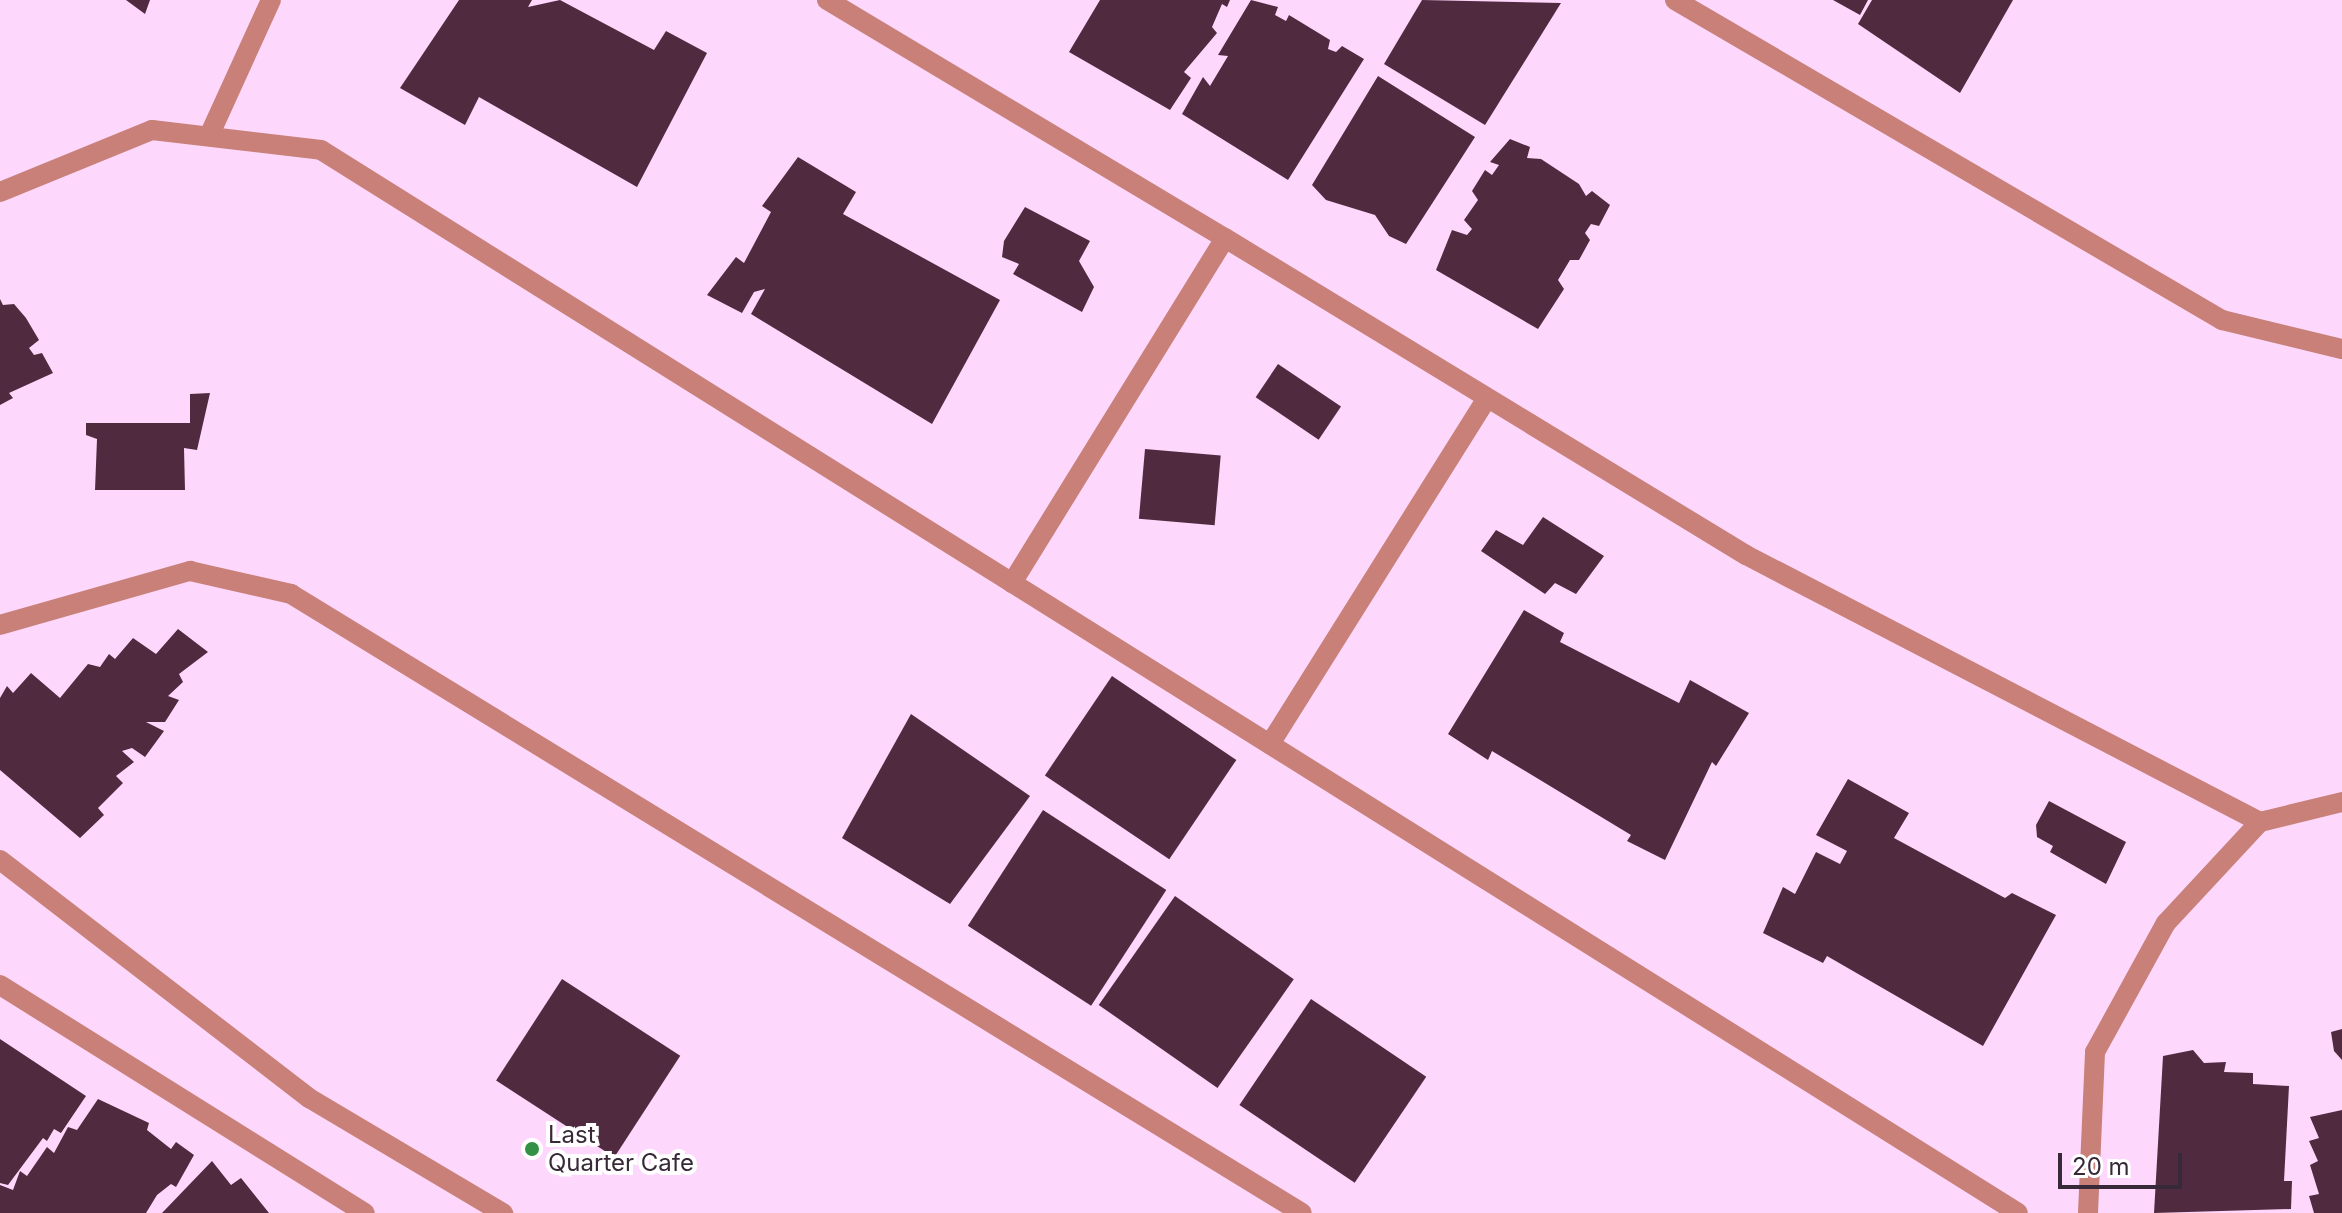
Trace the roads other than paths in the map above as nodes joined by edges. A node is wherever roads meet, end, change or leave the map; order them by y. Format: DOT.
graph roads {
  1 [pos="271,0"];
  2 [pos="827,0"];
  3 [pos="1675,0"];
  4 [pos="209,136"];
  5 [pos="0,192"];
  6 [pos="1225,238"];
  7 [pos="2342,349"];
  8 [pos="1487,398"];
  9 [pos="1012,583"];
  10 [pos="0,625"];
  11 [pos="1270,744"];
  12 [pos="2342,802"];
  13 [pos="2260,822"];
  14 [pos="0,860"];
  15 [pos="0,985"];
  16 [pos="365,1213"];
  17 [pos="503,1213"];
  18 [pos="1302,1213"];
  19 [pos="2018,1213"];
  20 [pos="2088,1213"];
  1 -- 4 [label="street"];
  2 -- 6 [label="street"];
  3 -- 7 [label="street"];
  4 -- 5 [label="street"];
  4 -- 9 [label="street"];
  6 -- 8 [label="street"];
  6 -- 9 [label="street"];
  8 -- 11 [label="street"];
  8 -- 13 [label="street"];
  9 -- 11 [label="street"];
  10 -- 18 [label="street"];
  11 -- 19 [label="street"];
  12 -- 13 [label="street"];
  13 -- 20 [label="street"];
  14 -- 17 [label="street"];
  15 -- 16 [label="street"];
}
